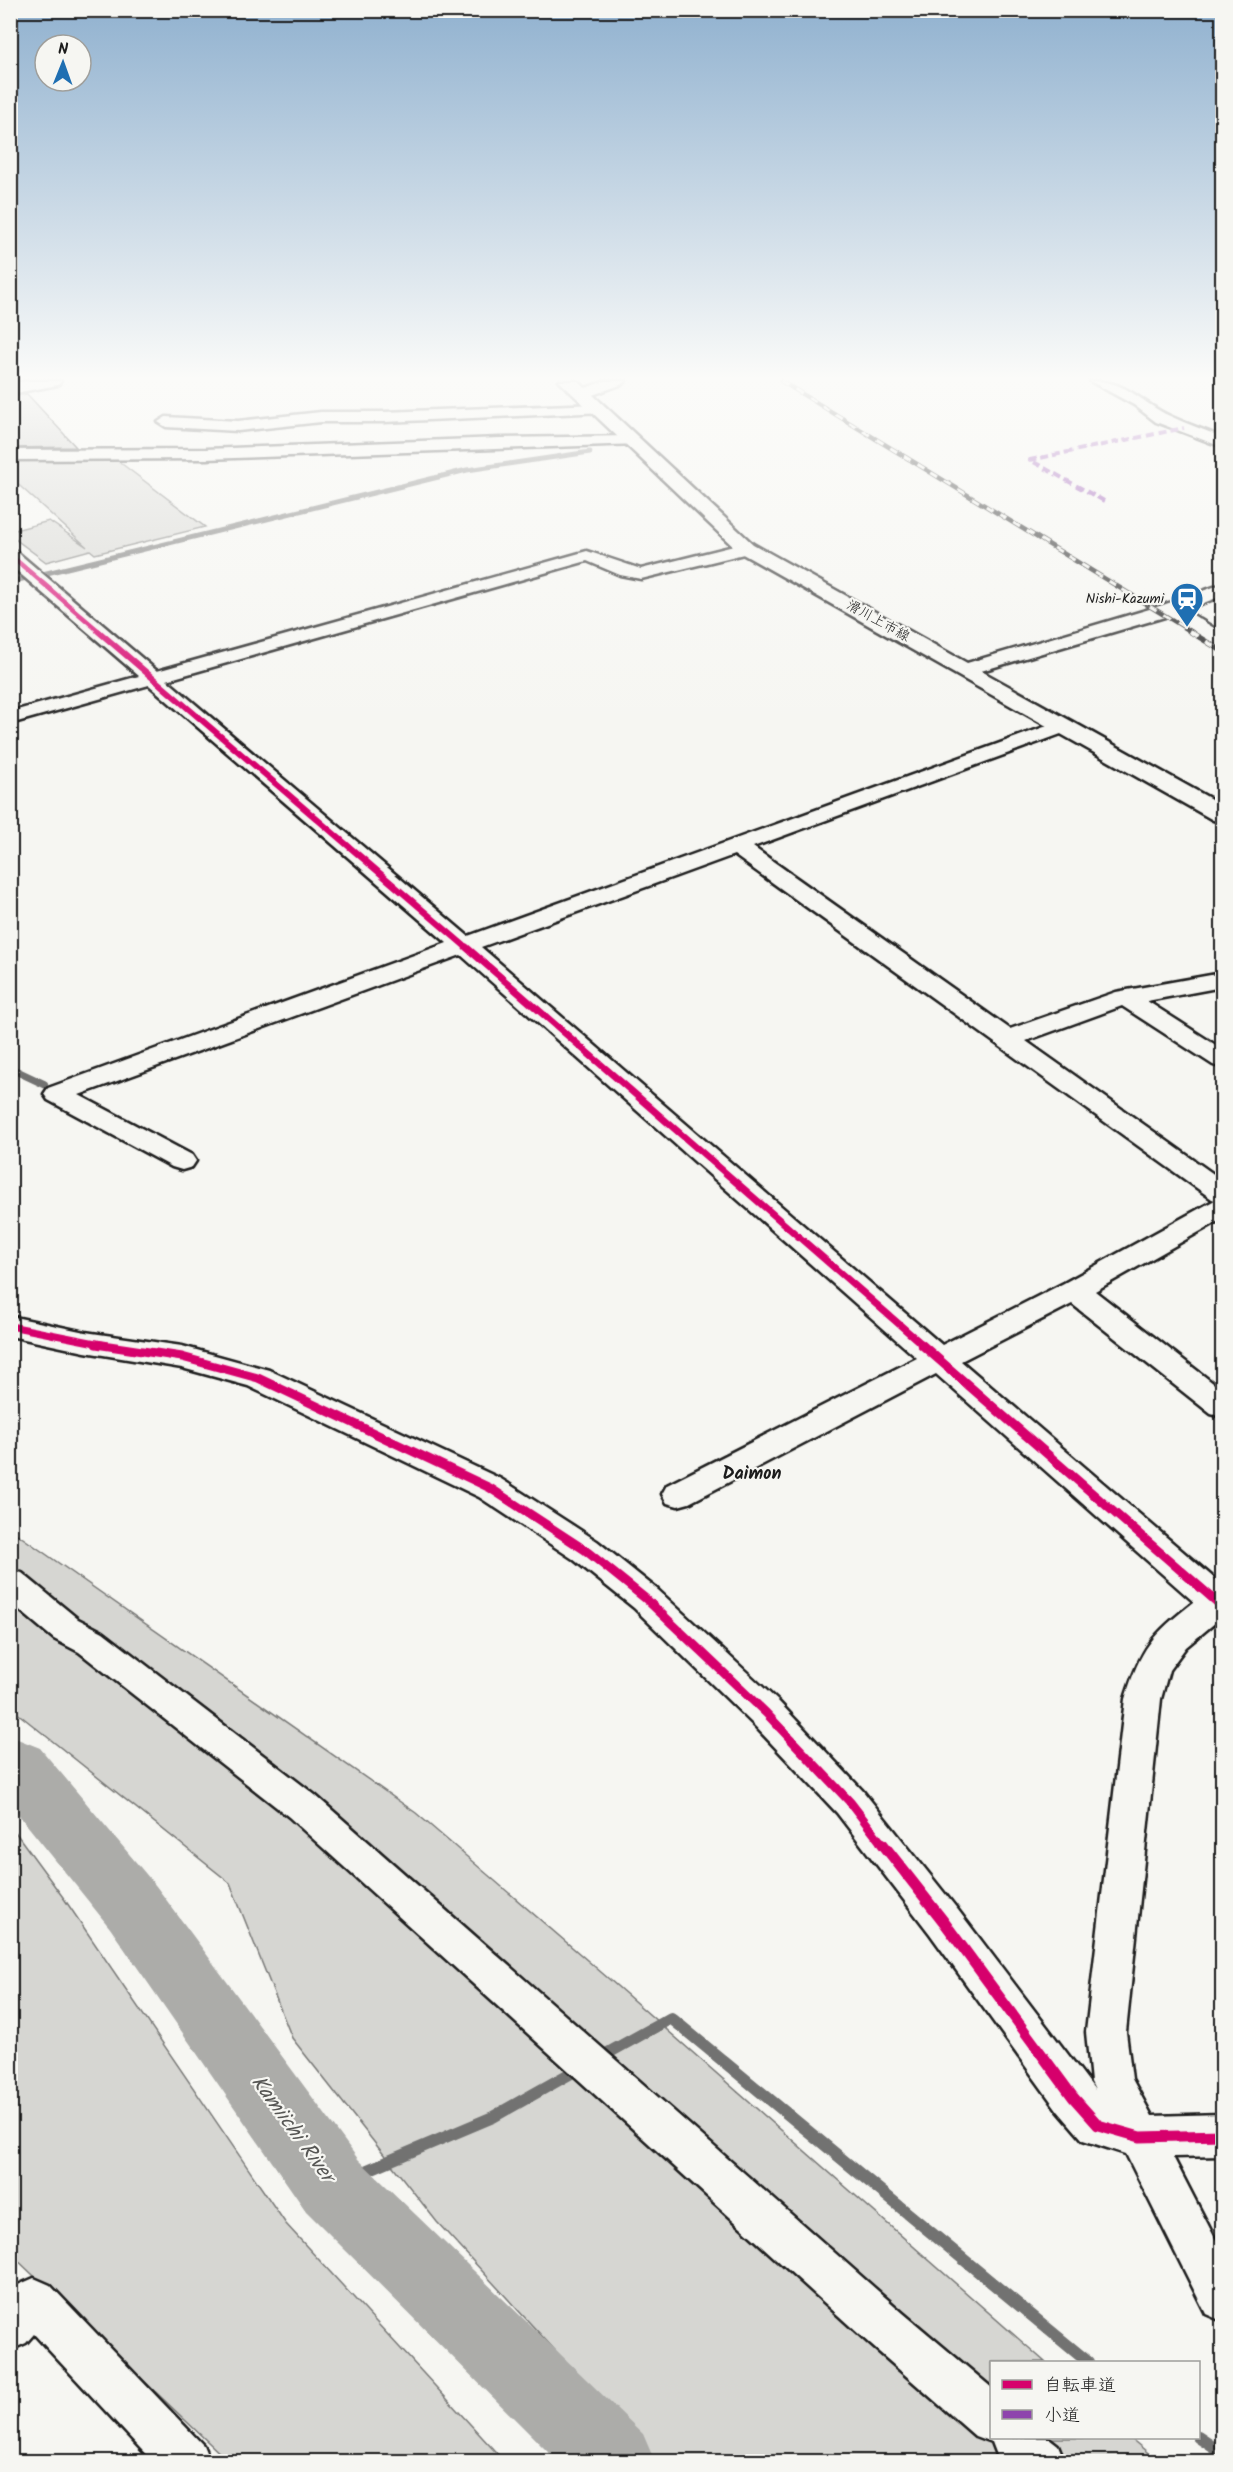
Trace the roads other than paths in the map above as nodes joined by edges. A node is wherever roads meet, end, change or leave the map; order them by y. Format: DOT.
graph roads {
  1 [pos="691,496"];
  2 [pos="746,548"];
  3 [pos="10,555"];
  4 [pos="31,572"];
  5 [pos="10,577"];
  6 [pos="1222,590"];
  7 [pos="1170,609"];
  8 [pos="1222,641"];
  9 [pos="964,670"];
  10 [pos="155,678"];
  11 [pos="10,718"];
  12 [pos="1065,726"];
  13 [pos="1222,815"];
  14 [pos="738,847"];
  15 [pos="465,946"];
  16 [pos="1222,980"];
  17 [pos="1125,997"];
  18 [pos="1007,1039"];
  19 [pos="1222,1060"];
  20 [pos="182,1161"];
  21 [pos="1222,1193"];
  22 [pos="1222,1208"];
  23 [pos="1074,1290"];
  24 [pos="10,1326"];
  25 [pos="938,1359"];
  26 [pos="1222,1406"];
  27 [pos="678,1494"];
  28 [pos="10,1582"];
  29 [pos="1220,1600"];
  30 [pos="1222,2135"];
  31 [pos="1140,2137"];
  32 [pos="1222,2298"];
  33 [pos="10,2327"];
  34 [pos="990,2417"];
  35 [pos="1014,2439"];
  36 [pos="186,2462"];
  37 [pos="1041,2462"];
  1 -- 2 [label="main road, 滑川上市線"];
  2 -- 9 [label="main road, 滑川上市線"];
  2 -- 10 [label="street"];
  3 -- 4 [label="street"];
  4 -- 5 [label="street"];
  4 -- 10 [label="street"];
  6 -- 7 [label="street"];
  7 -- 8 [label="street"];
  7 -- 9 [label="street"];
  9 -- 12 [label="main road, 滑川上市線"];
  10 -- 11 [label="street"];
  10 -- 15 [label="street"];
  12 -- 13 [label="main road, 滑川上市線"];
  12 -- 14 [label="street"];
  14 -- 15 [label="street"];
  14 -- 18 [label="street"];
  15 -- 20 [label="street"];
  15 -- 25 [label="street"];
  16 -- 17 [label="street"];
  17 -- 18 [label="street"];
  17 -- 19 [label="street"];
  18 -- 21 [label="street"];
  22 -- 23 [label="street"];
  23 -- 25 [label="street"];
  23 -- 26 [label="street"];
  24 -- 31 [label="street"];
  25 -- 27 [label="street"];
  25 -- 29 [label="street"];
  28 -- 34 [label="street"];
  29 -- 31 [label="street"];
  30 -- 31 [label="street"];
  31 -- 32 [label="street"];
  33 -- 36 [label="street"];
  35 -- 37 [label="street"];
}
